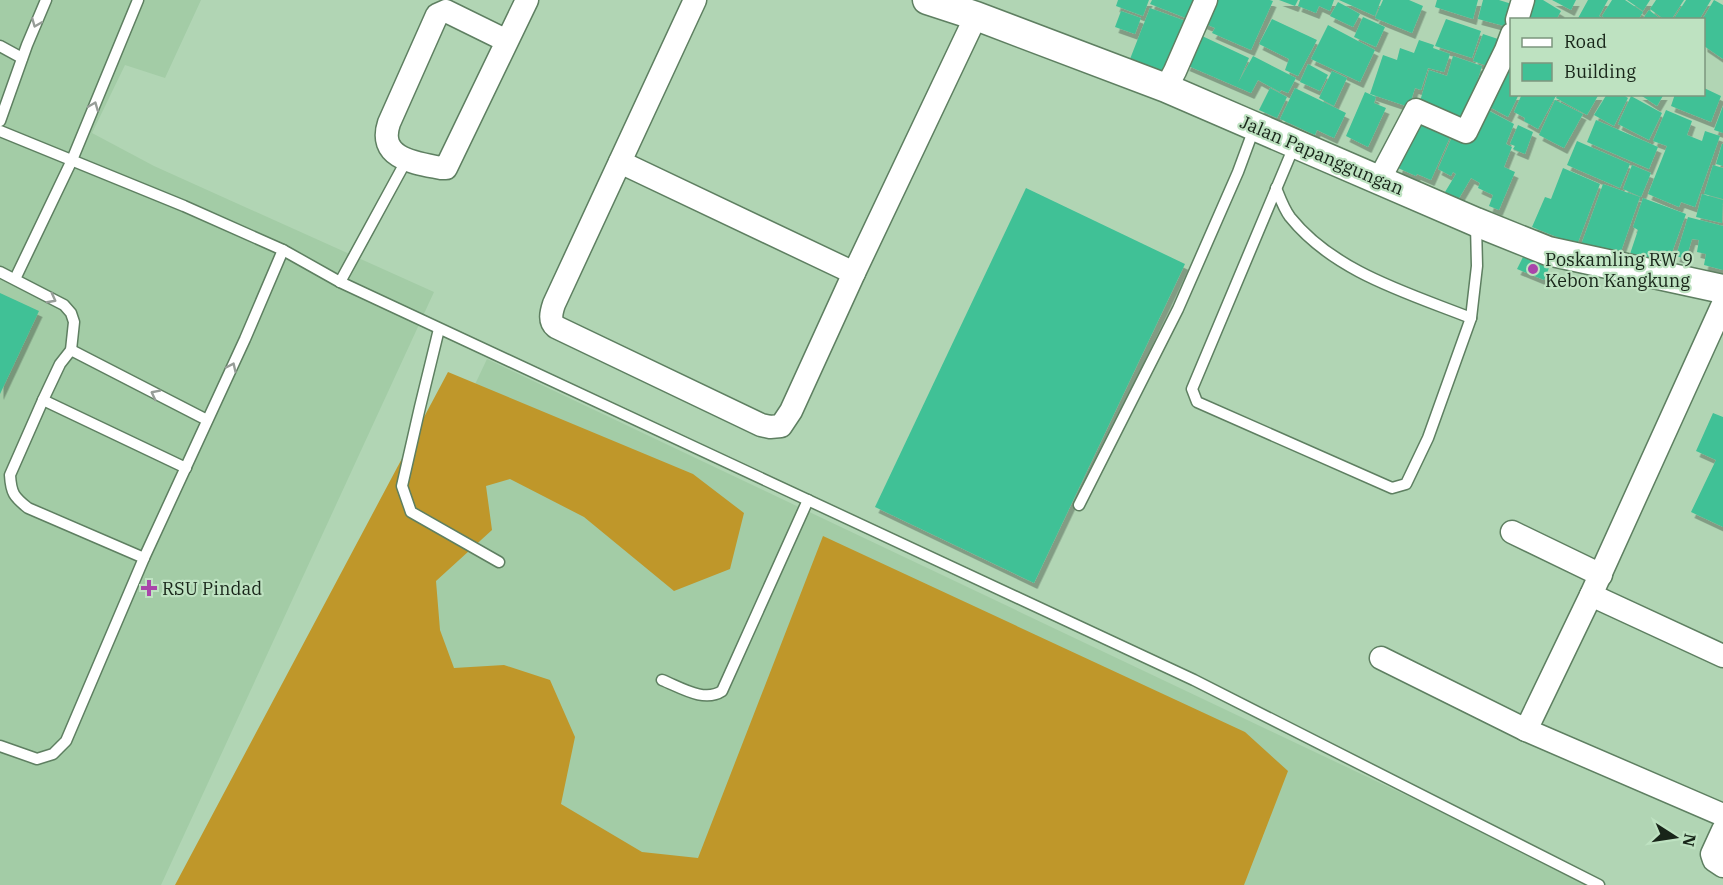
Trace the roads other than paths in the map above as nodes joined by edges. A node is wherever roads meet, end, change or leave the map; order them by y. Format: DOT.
graph roads {
  1 [pos="46,0"];
  2 [pos="138,0"];
  3 [pos="527,0"];
  4 [pos="695,0"];
  5 [pos="927,0"];
  6 [pos="1206,0"];
  7 [pos="1523,0"];
  8 [pos="973,10"];
  9 [pos="1517,18"];
  10 [pos="1510,39"];
  11 [pos="507,41"];
  12 [pos="0,46"];
  13 [pos="22,58"];
  14 [pos="1167,88"];
  15 [pos="0,121"];
  16 [pos="1256,126"];
  17 [pos="0,131"];
  18 [pos="1295,143"];
  19 [pos="72,160"];
  20 [pos="406,160"];
  21 [pos="620,162"];
  22 [pos="1379,180"];
  23 [pos="1276,188"];
  24 [pos="1476,222"];
  25 [pos="283,250"];
  26 [pos="0,272"];
  27 [pos="854,273"];
  28 [pos="15,279"];
  29 [pos="340,282"];
  30 [pos="1723,289"];
  31 [pos="1723,304"];
  32 [pos="1471,318"];
  33 [pos="440,329"];
  34 [pos="71,350"];
  35 [pos="43,399"];
  36 [pos="207,420"];
  37 [pos="186,468"];
  38 [pos="808,500"];
  39 [pos="1079,505"];
  40 [pos="1512,532"];
  41 [pos="144,558"];
  42 [pos="499,562"];
  43 [pos="1596,585"];
  44 [pos="1723,656"];
  45 [pos="1381,658"];
  46 [pos="662,680"];
  47 [pos="1526,730"];
  48 [pos="0,746"];
  49 [pos="1723,816"];
  50 [pos="1723,830"];
  51 [pos="1723,866"];
  52 [pos="1599,885"];
  1 -- 13 [label="lane, one-way"];
  19 -- 2 [label="lane, one-way"];
  3 -- 11 [label="street"];
  4 -- 21 [label="street"];
  5 -- 8 [label="street, Jalan Papanggungan"];
  6 -- 14 [label="street"];
  7 -- 9 [label="street"];
  8 -- 14 [label="street, Jalan Papanggungan"];
  8 -- 27 [label="street"];
  10 -- 22 [label="street"];
  11 -- 20 [label="street"];
  11 -- 20 [label="street"];
  12 -- 13 [label="lane"];
  13 -- 15 [label="lane"];
  14 -- 16 [label="street, Jalan Papanggungan"];
  16 -- 18 [label="street, Jalan Papanggungan"];
  16 -- 39 [label="lane"];
  17 -- 19 [label="lane"];
  18 -- 22 [label="street, Jalan Papanggungan"];
  18 -- 23 [label="lane"];
  19 -- 25 [label="lane"];
  19 -- 28 [label="lane"];
  20 -- 29 [label="lane"];
  21 -- 27 [label="street"];
  21 -- 27 [label="street"];
  22 -- 24 [label="street, Jalan Papanggungan"];
  23 -- 32 [label="lane"];
  23 -- 32 [label="lane"];
  24 -- 30 [label="street, Jalan Papanggungan"];
  24 -- 32 [label="lane"];
  25 -- 29 [label="lane"];
  36 -- 25 [label="lane, one-way"];
  26 -- 28 [label="lane"];
  28 -- 34 [label="lane, one-way"];
  29 -- 33 [label="lane"];
  31 -- 43 [label="street"];
  33 -- 38 [label="lane"];
  33 -- 42 [label="lane"];
  34 -- 35 [label="lane"];
  36 -- 34 [label="lane, one-way"];
  35 -- 37 [label="lane"];
  35 -- 41 [label="lane"];
  36 -- 37 [label="lane"];
  37 -- 41 [label="lane"];
  38 -- 46 [label="lane"];
  38 -- 52 [label="lane"];
  40 -- 43 [label="street"];
  41 -- 48 [label="lane"];
  43 -- 44 [label="street"];
  43 -- 47 [label="street"];
  45 -- 47 [label="street"];
  47 -- 49 [label="street"];
  50 -- 51 [label="street"];
}
